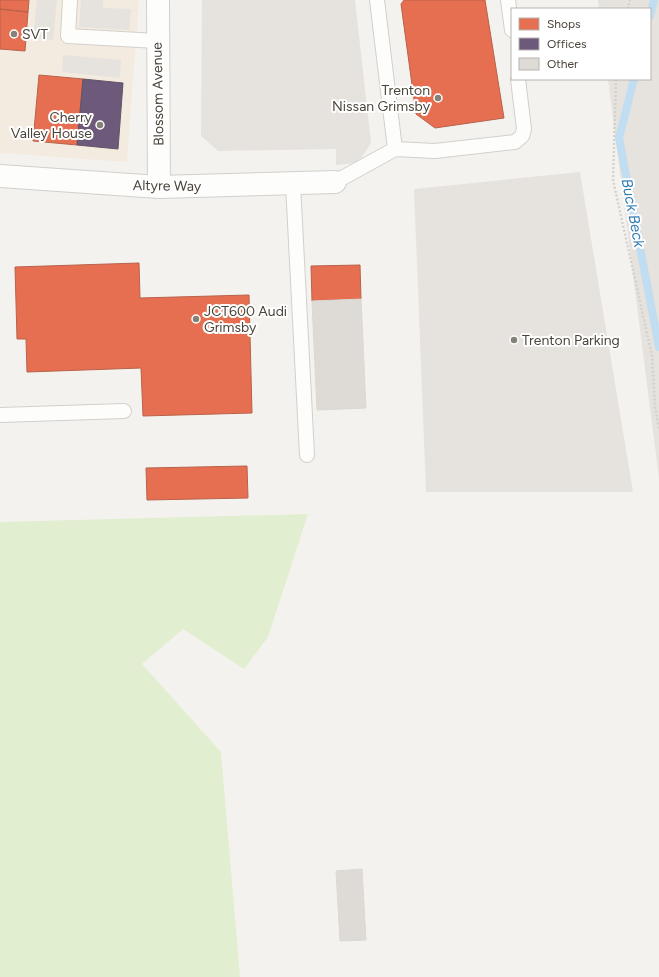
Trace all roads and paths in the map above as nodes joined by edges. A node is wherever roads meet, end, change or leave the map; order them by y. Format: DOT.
graph roads {
  1 [pos="70,0"];
  2 [pos="158,0"];
  3 [pos="377,0"];
  4 [pos="508,0"];
  5 [pos="511,22"];
  6 [pos="157,41"];
  7 [pos="518,80"];
  8 [pos="616,80"];
  9 [pos="395,149"];
  10 [pos="0,176"];
  11 [pos="335,182"];
  12 [pos="293,184"];
  13 [pos="159,188"];
  14 [pos="124,411"];
  15 [pos="0,415"];
  16 [pos="659,430"];
  17 [pos="307,455"];
  1 -- 6 [label="lane"];
  2 -- 6 [label="street, Blossom Avenue"];
  3 -- 9 [label="lane"];
  4 -- 5 [label="lane"];
  6 -- 13 [label="street, Blossom Avenue"];
  7 -- 9 [label="lane"];
  8 -- 16 [label="path"];
  9 -- 11 [label="lane"];
  10 -- 13 [label="street, Altyre Way"];
  11 -- 12 [label="street, Altyre Way"];
  12 -- 13 [label="street, Altyre Way"];
  12 -- 17 [label="lane"];
  14 -- 15 [label="lane"];
}
